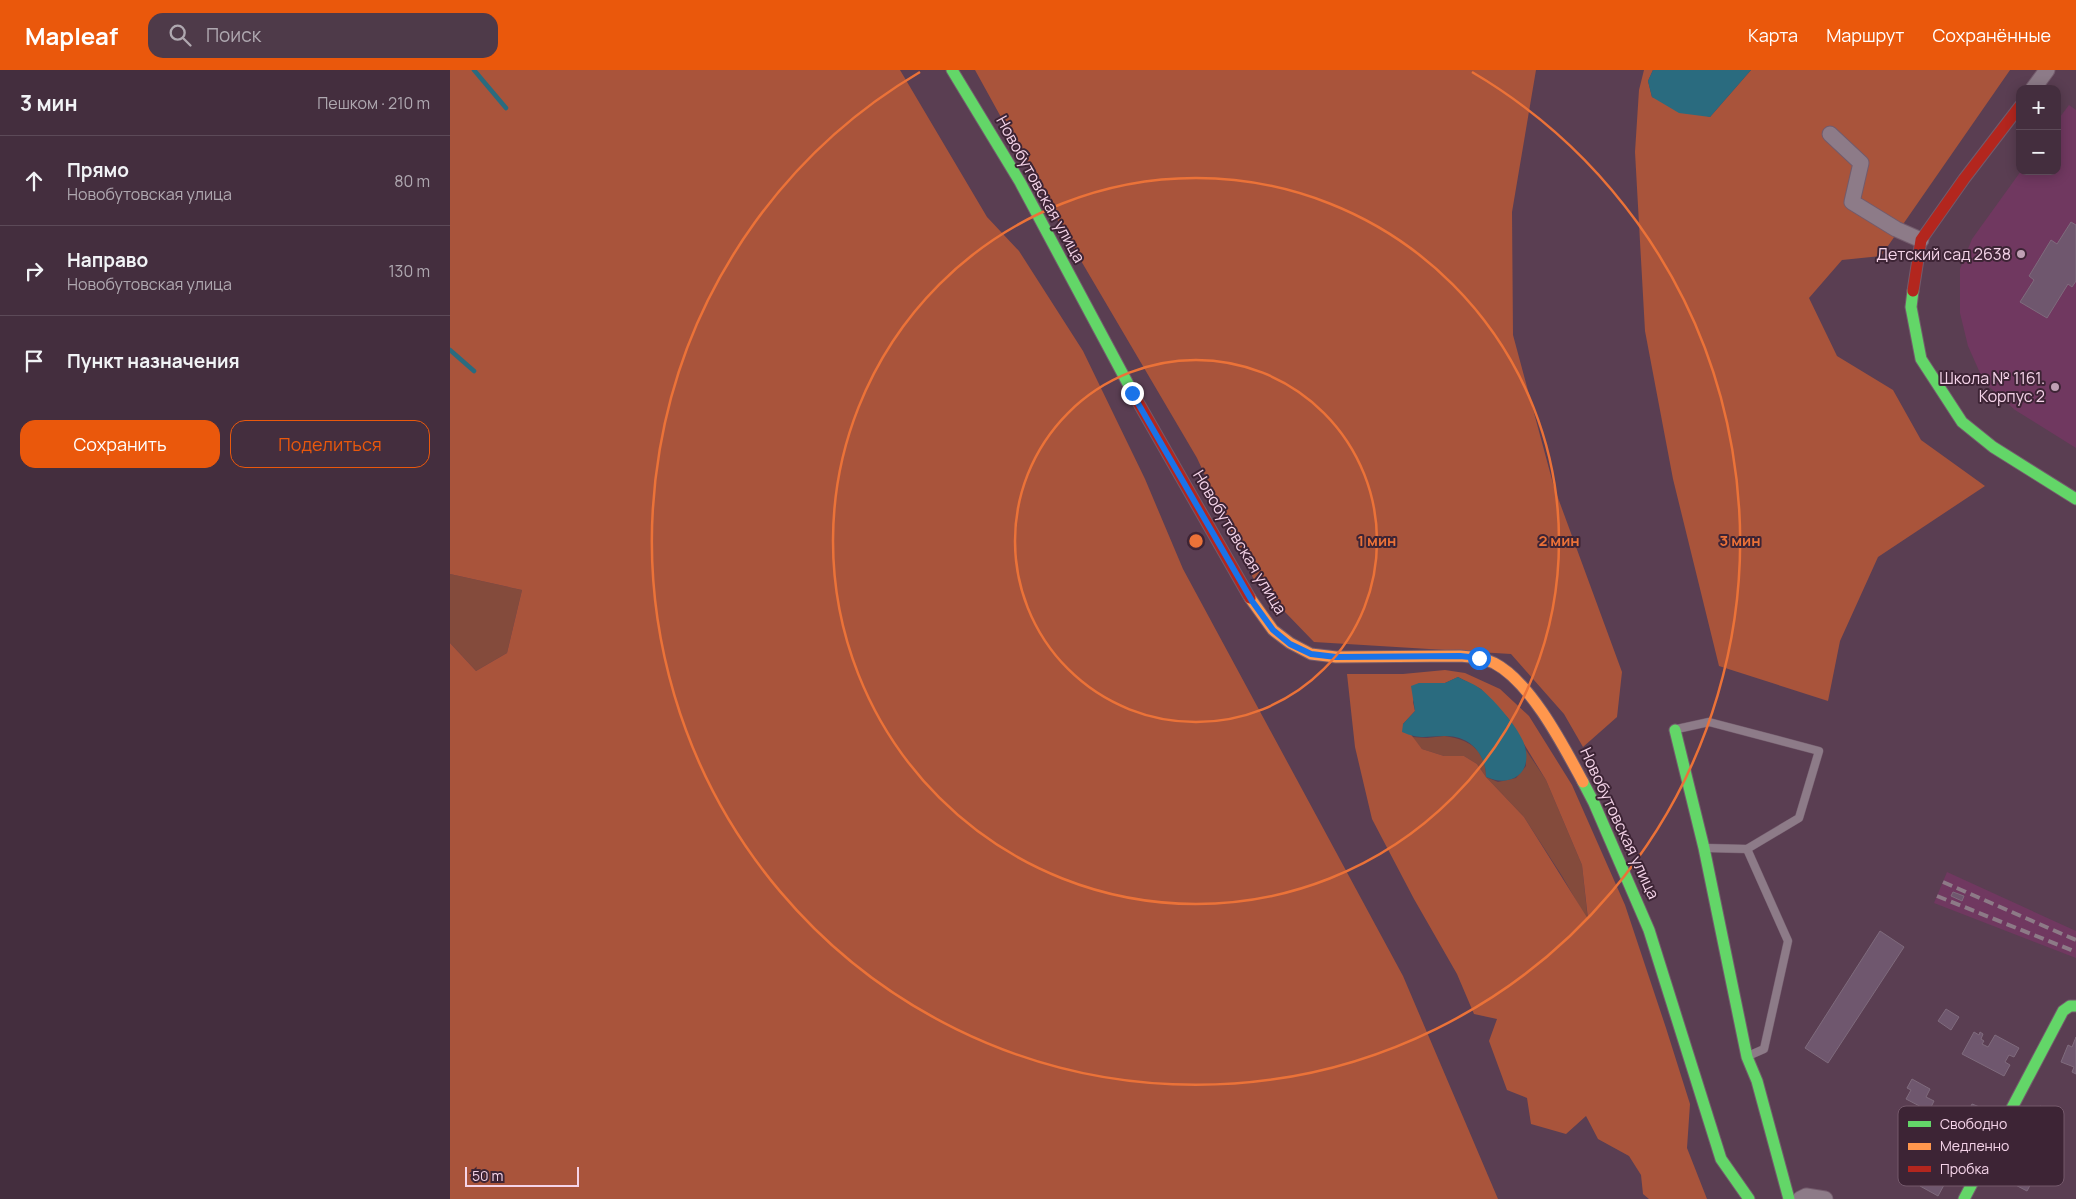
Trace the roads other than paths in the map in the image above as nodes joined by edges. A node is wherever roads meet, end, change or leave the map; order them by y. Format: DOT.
graph roads {
  1 [pos="952,70"];
  2 [pos="2047,70"];
  3 [pos="2036,85"];
  4 [pos="2016,111"];
  5 [pos="1830,134"];
  6 [pos="1921,240"];
  7 [pos="2076,499"];
  8 [pos="1675,730"];
  9 [pos="1704,848"];
  10 [pos="1747,849"];
  11 [pos="2076,1006"];
  12 [pos="1747,1057"];
  13 [pos="2013,1106"];
  14 [pos="1971,1186"];
  15 [pos="1746,1195"];
  16 [pos="1789,1199"];
  17 [pos="1800,1199"];
  18 [pos="1825,1199"];
  19 [pos="1964,1199"];
  1 -- 15 [label="street, Новобутовская улица"];
  2 -- 3 [label="street"];
  4 -- 6 [label="street"];
  5 -- 6 [label="street"];
  6 -- 7 [label="street"];
  8 -- 9 [label="street"];
  8 -- 10 [label="lane"];
  9 -- 10 [label="lane"];
  9 -- 12 [label="street"];
  10 -- 12 [label="lane"];
  11 -- 13 [label="street"];
  12 -- 16 [label="street"];
  14 -- 19 [label="street"];
  17 -- 18 [label="street"];
}
